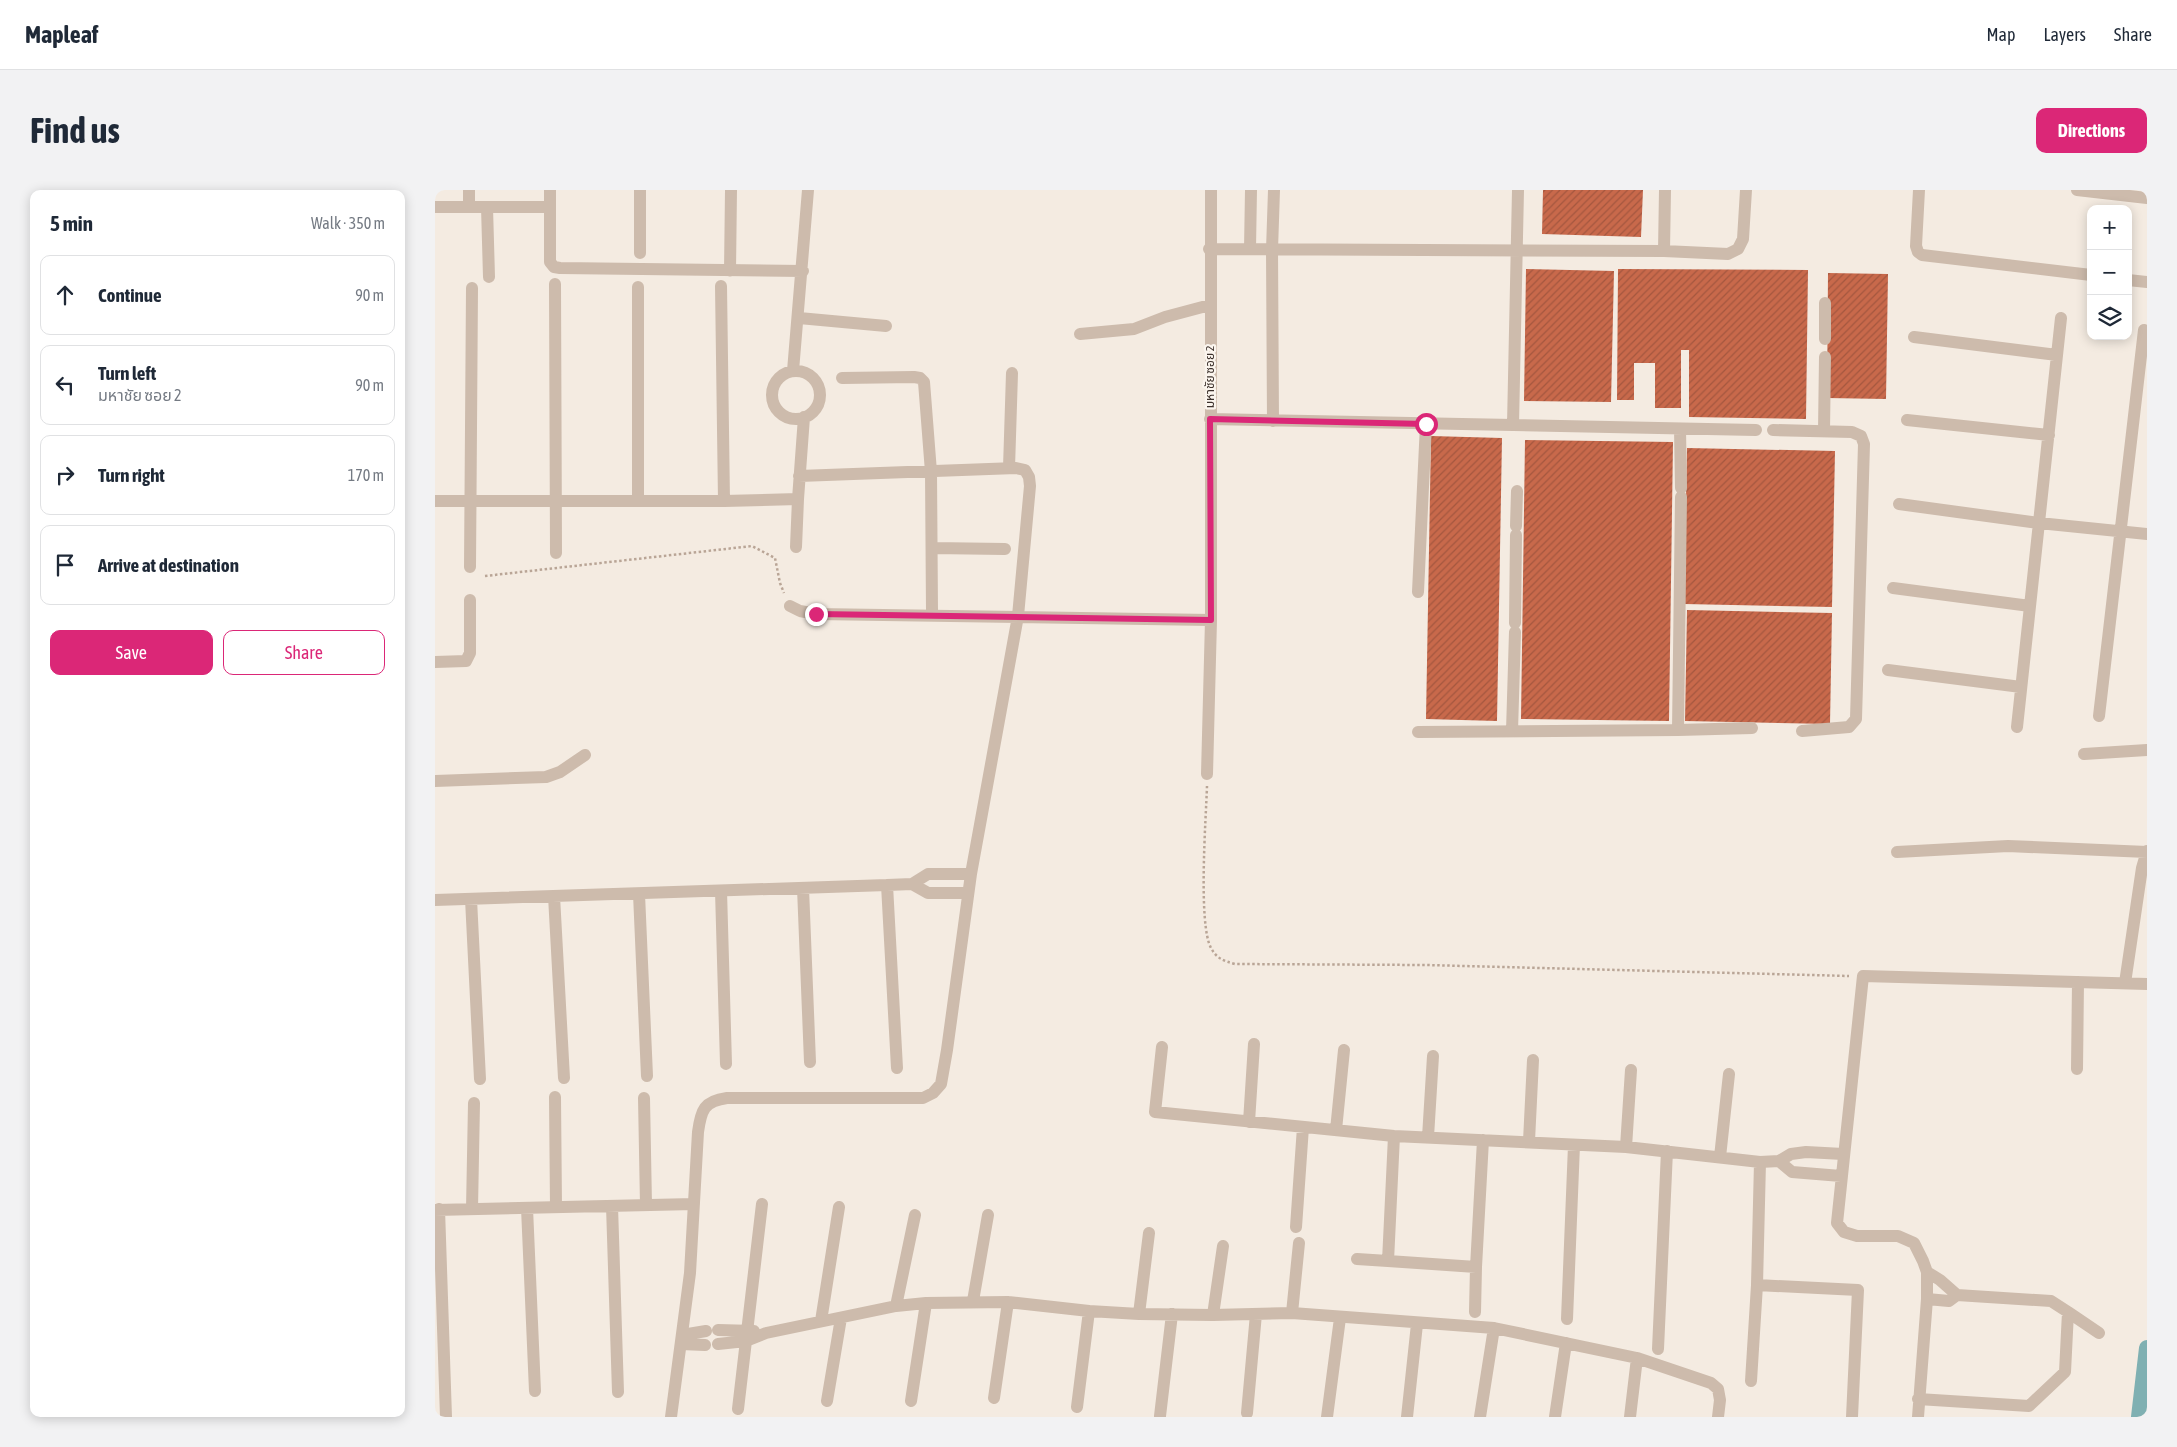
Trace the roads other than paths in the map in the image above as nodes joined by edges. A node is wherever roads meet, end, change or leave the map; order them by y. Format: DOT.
graph roads {
  1 [pos="469,190"];
  2 [pos="550,190"];
  3 [pos="640,190"];
  4 [pos="731,190"];
  5 [pos="808,190"];
  6 [pos="1211,190"];
  7 [pos="1251,190"];
  8 [pos="1274,190"];
  9 [pos="1518,190"];
  10 [pos="1665,190"];
  11 [pos="1746,190"];
  12 [pos="1919,190"];
  13 [pos="2077,190"];
  14 [pos="2147,198"];
  15 [pos="435,207"];
  16 [pos="469,207"];
  17 [pos="487,207"];
  18 [pos="550,207"];
  19 [pos="1209,249"];
  20 [pos="1250,249"];
  21 [pos="1272,250"];
  22 [pos="1517,250"];
  23 [pos="1664,250"];
  24 [pos="640,253"];
  25 [pos="729,270"];
  26 [pos="803,271"];
  27 [pos="2087,275"];
  28 [pos="489,277"];
  29 [pos="2132,280"];
  30 [pos="2147,282"];
  31 [pos="555,284"];
  32 [pos="721,286"];
  33 [pos="638,287"];
  34 [pos="472,288"];
  35 [pos="1825,303"];
  36 [pos="1210,305"];
  37 [pos="799,318"];
  38 [pos="2061,318"];
  39 [pos="885,326"];
  40 [pos="2144,330"];
  41 [pos="1080,334"];
  42 [pos="1914,337"];
  43 [pos="1825,339"];
  44 [pos="2057,355"];
  45 [pos="1825,357"];
  46 [pos="793,371"];
  47 [pos="1012,373"];
  48 [pos="842,378"];
  49 [pos="803,417"];
  50 [pos="1210,419"];
  51 [pos="1907,420"];
  52 [pos="1273,421"];
  53 [pos="1426,424"];
  54 [pos="1513,425"];
  55 [pos="1680,429"];
  56 [pos="1756,430"];
  57 [pos="1773,430"];
  58 [pos="1825,431"];
  59 [pos="2049,435"];
  60 [pos="1009,468"];
  61 [pos="931,472"];
  62 [pos="799,476"];
  63 [pos="1517,491"];
  64 [pos="798,498"];
  65 [pos="471,500"];
  66 [pos="557,500"];
  67 [pos="638,500"];
  68 [pos="435,501"];
  69 [pos="724,501"];
  70 [pos="1899,504"];
  71 [pos="2039,523"];
  72 [pos="2121,532"];
  73 [pos="2147,534"];
  74 [pos="796,547"];
  75 [pos="932,548"];
  76 [pos="1005,549"];
  77 [pos="556,553"];
  78 [pos="469,567"];
  79 [pos="1893,588"];
  80 [pos="1418,592"];
  81 [pos="470,600"];
  82 [pos="790,606"];
  83 [pos="2030,606"];
  84 [pos="932,611"];
  85 [pos="1018,616"];
  86 [pos="1211,620"];
  87 [pos="435,662"];
  88 [pos="1888,670"];
  89 [pos="2021,687"];
  90 [pos="2099,716"];
  91 [pos="2017,727"];
  92 [pos="1752,728"];
  93 [pos="1678,730"];
  94 [pos="1512,731"];
  95 [pos="1802,731"];
  96 [pos="1418,732"];
  97 [pos="2147,750"];
  98 [pos="2084,754"];
  99 [pos="585,755"];
  100 [pos="1207,774"];
  101 [pos="435,781"];
  102 [pos="1897,852"];
  103 [pos="2147,852"];
  104 [pos="971,874"];
  105 [pos="913,884"];
  106 [pos="887,885"];
  107 [pos="803,888"];
  108 [pos="721,891"];
  109 [pos="968,893"];
  110 [pos="639,894"];
  111 [pos="554,896"];
  112 [pos="471,899"];
  113 [pos="435,900"];
  114 [pos="2078,982"];
  115 [pos="2125,983"];
  116 [pos="2144,984"];
  117 [pos="1254,1044"];
  118 [pos="1162,1047"];
  119 [pos="1344,1050"];
  120 [pos="1433,1056"];
  121 [pos="1533,1060"];
  122 [pos="810,1062"];
  123 [pos="725,1064"];
  124 [pos="897,1068"];
  125 [pos="2077,1069"];
  126 [pos="1631,1070"];
  127 [pos="1729,1074"];
  128 [pos="647,1076"];
  129 [pos="564,1078"];
  130 [pos="480,1080"];
  131 [pos="555,1097"];
  132 [pos="644,1098"];
  133 [pos="474,1103"];
  134 [pos="1249,1122"];
  135 [pos="1303,1127"];
  136 [pos="1337,1130"];
  137 [pos="1394,1136"];
  138 [pos="1427,1138"];
  139 [pos="1483,1140"];
  140 [pos="1529,1141"];
  141 [pos="1574,1146"];
  142 [pos="1626,1148"];
  143 [pos="1667,1151"];
  144 [pos="1843,1154"];
  145 [pos="1720,1157"];
  146 [pos="1779,1161"];
  147 [pos="1760,1162"];
  148 [pos="1841,1176"];
  149 [pos="694,1204"];
  150 [pos="762,1204"];
  151 [pos="645,1205"];
  152 [pos="612,1206"];
  153 [pos="556,1207"];
  154 [pos="839,1207"];
  155 [pos="472,1208"];
  156 [pos="527,1208"];
  157 [pos="437,1210"];
  158 [pos="988,1214"];
  159 [pos="915,1215"];
  160 [pos="1296,1227"];
  161 [pos="1149,1233"];
  162 [pos="1299,1243"];
  163 [pos="1223,1246"];
  164 [pos="1357,1259"];
  165 [pos="1388,1261"];
  166 [pos="1476,1267"];
  167 [pos="1927,1272"];
  168 [pos="1757,1285"];
  169 [pos="1957,1295"];
  170 [pos="1927,1300"];
  171 [pos="973,1301"];
  172 [pos="1008,1302"];
  173 [pos="926,1303"];
  174 [pos="897,1306"];
  175 [pos="1089,1311"];
  176 [pos="1475,1312"];
  177 [pos="2068,1312"];
  178 [pos="1292,1313"];
  179 [pos="1139,1314"];
  180 [pos="1172,1314"];
  181 [pos="1256,1314"];
  182 [pos="1213,1315"];
  183 [pos="841,1318"];
  184 [pos="1340,1318"];
  185 [pos="1567,1319"];
  186 [pos="821,1321"];
  187 [pos="1417,1324"];
  188 [pos="1494,1328"];
  189 [pos="2099,1333"];
  190 [pos="746,1336"];
  191 [pos="682,1340"];
  192 [pos="1566,1343"];
  193 [pos="1657,1348"];
  194 [pos="1637,1358"];
  195 [pos="1751,1381"];
  196 [pos="535,1391"];
  197 [pos="618,1392"];
  198 [pos="994,1398"];
  199 [pos="1918,1399"];
  200 [pos="827,1401"];
  201 [pos="911,1401"];
  202 [pos="1077,1407"];
  203 [pos="738,1409"];
  204 [pos="1247,1413"];
  205 [pos="1160,1416"];
  206 [pos="446,1417"];
  207 [pos="671,1417"];
  208 [pos="1327,1417"];
  209 [pos="1407,1417"];
  210 [pos="1480,1417"];
  211 [pos="1555,1417"];
  212 [pos="1629,1417"];
  213 [pos="1718,1417"];
  214 [pos="1852,1417"];
  215 [pos="1918,1417"];
  1 -- 16 [label="street"];
  2 -- 18 [label="street"];
  3 -- 24 [label="street"];
  4 -- 25 [label="street"];
  5 -- 26 [label="street"];
  6 -- 19 [label="street, มหาชัย ซอย 2"];
  7 -- 20 [label="street"];
  8 -- 21 [label="street"];
  9 -- 22 [label="street"];
  10 -- 23 [label="street"];
  11 -- 23 [label="street"];
  12 -- 27 [label="street"];
  13 -- 14 [label="street"];
  15 -- 16 [label="street"];
  16 -- 17 [label="street"];
  17 -- 18 [label="street"];
  17 -- 28 [label="street"];
  18 -- 25 [label="street"];
  19 -- 20 [label="street"];
  19 -- 36 [label="street, มหาชัย ซอย 2"];
  20 -- 21 [label="street"];
  21 -- 22 [label="street"];
  21 -- 52 [label="street"];
  22 -- 23 [label="street"];
  22 -- 54 [label="street"];
  25 -- 26 [label="street"];
  26 -- 37 [label="street"];
  29 -- 30 [label="street"];
  31 -- 66 [label="street"];
  32 -- 69 [label="street"];
  33 -- 67 [label="street"];
  34 -- 65 [label="street"];
  35 -- 43 [label="street"];
  36 -- 41 [label="street"];
  36 -- 50 [label="street, มหาชัย ซอย 2"];
  37 -- 39 [label="street"];
  37 -- 46 [label="street"];
  38 -- 44 [label="street"];
  40 -- 72 [label="street"];
  42 -- 44 [label="street"];
  44 -- 59 [label="street"];
  45 -- 58 [label="street"];
  46 -- 49 [label="street"];
  46 -- 49 [label="street"];
  47 -- 60 [label="street"];
  48 -- 61 [label="street"];
  49 -- 62 [label="street"];
  50 -- 52 [label="street"];
  50 -- 86 [label="street, มหาชัย ซอย 2"];
  51 -- 59 [label="street"];
  52 -- 53 [label="street"];
  53 -- 54 [label="street"];
  53 -- 80 [label="street"];
  54 -- 55 [label="street"];
  55 -- 56 [label="street"];
  55 -- 93 [label="street"];
  57 -- 58 [label="street"];
  58 -- 95 [label="street"];
  59 -- 71 [label="street"];
  60 -- 61 [label="street"];
  60 -- 85 [label="street"];
  61 -- 62 [label="street"];
  61 -- 75 [label="street"];
  62 -- 64 [label="street"];
  63 -- 94 [label="street"];
  64 -- 69 [label="street"];
  64 -- 74 [label="street"];
  65 -- 66 [label="street"];
  65 -- 68 [label="street"];
  65 -- 78 [label="street"];
  66 -- 67 [label="street"];
  66 -- 77 [label="street"];
  67 -- 69 [label="street"];
  70 -- 71 [label="street"];
  71 -- 72 [label="street"];
  71 -- 83 [label="street"];
  72 -- 73 [label="street"];
  72 -- 90 [label="street"];
  75 -- 76 [label="street"];
  75 -- 84 [label="street"];
  79 -- 83 [label="street"];
  81 -- 87 [label="street"];
  82 -- 85 [label="street"];
  83 -- 89 [label="street"];
  85 -- 86 [label="street"];
  85 -- 104 [label="street"];
  86 -- 100 [label="street, มหาชัย ซอย 2"];
  88 -- 89 [label="street"];
  89 -- 91 [label="street"];
  92 -- 93 [label="street"];
  93 -- 94 [label="street"];
  94 -- 96 [label="street"];
  97 -- 98 [label="street"];
  99 -- 101 [label="street"];
  102 -- 103 [label="street"];
  103 -- 115 [label="street"];
  104 -- 105 [label="street"];
  104 -- 109 [label="street"];
  105 -- 106 [label="street"];
  105 -- 109 [label="street"];
  106 -- 107 [label="street"];
  106 -- 124 [label="street"];
  107 -- 108 [label="street"];
  107 -- 122 [label="street"];
  108 -- 110 [label="street"];
  108 -- 123 [label="street"];
  109 -- 149 [label="street"];
  110 -- 111 [label="street"];
  110 -- 128 [label="street"];
  111 -- 112 [label="street"];
  111 -- 129 [label="street"];
  112 -- 113 [label="street"];
  112 -- 130 [label="street"];
  114 -- 115 [label="street"];
  114 -- 125 [label="street"];
  114 -- 144 [label="street"];
  115 -- 116 [label="street"];
  117 -- 134 [label="street"];
  118 -- 134 [label="street"];
  119 -- 136 [label="street"];
  120 -- 138 [label="street"];
  121 -- 140 [label="street"];
  126 -- 142 [label="street"];
  127 -- 145 [label="street"];
  131 -- 153 [label="street"];
  132 -- 151 [label="street"];
  133 -- 155 [label="street"];
  134 -- 135 [label="street"];
  135 -- 136 [label="street"];
  135 -- 160 [label="street"];
  136 -- 137 [label="street"];
  137 -- 138 [label="street"];
  137 -- 165 [label="street"];
  138 -- 139 [label="street"];
  139 -- 140 [label="street"];
  139 -- 166 [label="street"];
  140 -- 141 [label="street"];
  141 -- 142 [label="street"];
  141 -- 185 [label="street"];
  142 -- 143 [label="street"];
  143 -- 145 [label="street"];
  143 -- 193 [label="street"];
  144 -- 146 [label="street"];
  144 -- 148 [label="street"];
  145 -- 147 [label="street"];
  146 -- 147 [label="street"];
  146 -- 148 [label="street"];
  147 -- 168 [label="street"];
  148 -- 167 [label="street"];
  149 -- 151 [label="street"];
  149 -- 191 [label="street"];
  150 -- 190 [label="street"];
  151 -- 152 [label="street"];
  152 -- 153 [label="street"];
  152 -- 197 [label="street"];
  153 -- 156 [label="street"];
  154 -- 186 [label="street"];
  155 -- 156 [label="street"];
  155 -- 157 [label="street"];
  156 -- 196 [label="street"];
  157 -- 206 [label="street"];
  158 -- 171 [label="street"];
  159 -- 174 [label="street"];
  161 -- 179 [label="street"];
  162 -- 178 [label="street"];
  163 -- 182 [label="street"];
  164 -- 165 [label="street"];
  165 -- 166 [label="street"];
  166 -- 176 [label="street"];
  167 -- 169 [label="street"];
  167 -- 170 [label="street"];
  168 -- 195 [label="street"];
  168 -- 214 [label="street"];
  169 -- 170 [label="street"];
  169 -- 177 [label="street"];
  170 -- 199 [label="street"];
  171 -- 172 [label="street"];
  171 -- 173 [label="street"];
  172 -- 175 [label="street"];
  172 -- 198 [label="street"];
  173 -- 174 [label="street"];
  173 -- 201 [label="street"];
  174 -- 183 [label="street"];
  175 -- 179 [label="street"];
  175 -- 202 [label="street"];
  177 -- 189 [label="street"];
  177 -- 199 [label="street"];
  178 -- 181 [label="street"];
  178 -- 184 [label="street"];
  179 -- 180 [label="street"];
  180 -- 182 [label="street"];
  180 -- 205 [label="street"];
  181 -- 182 [label="street"];
  181 -- 204 [label="street"];
  183 -- 186 [label="street"];
  183 -- 200 [label="street"];
  184 -- 187 [label="street"];
  184 -- 208 [label="street"];
  186 -- 190 [label="street"];
  187 -- 188 [label="street"];
  187 -- 209 [label="street"];
  188 -- 192 [label="street"];
  188 -- 210 [label="street"];
  190 -- 191 [label="street"];
  190 -- 191 [label="street"];
  190 -- 203 [label="street"];
  191 -- 207 [label="street"];
  192 -- 194 [label="street"];
  192 -- 211 [label="street"];
  194 -- 212 [label="street"];
  194 -- 213 [label="street"];
  199 -- 215 [label="street"];
}
